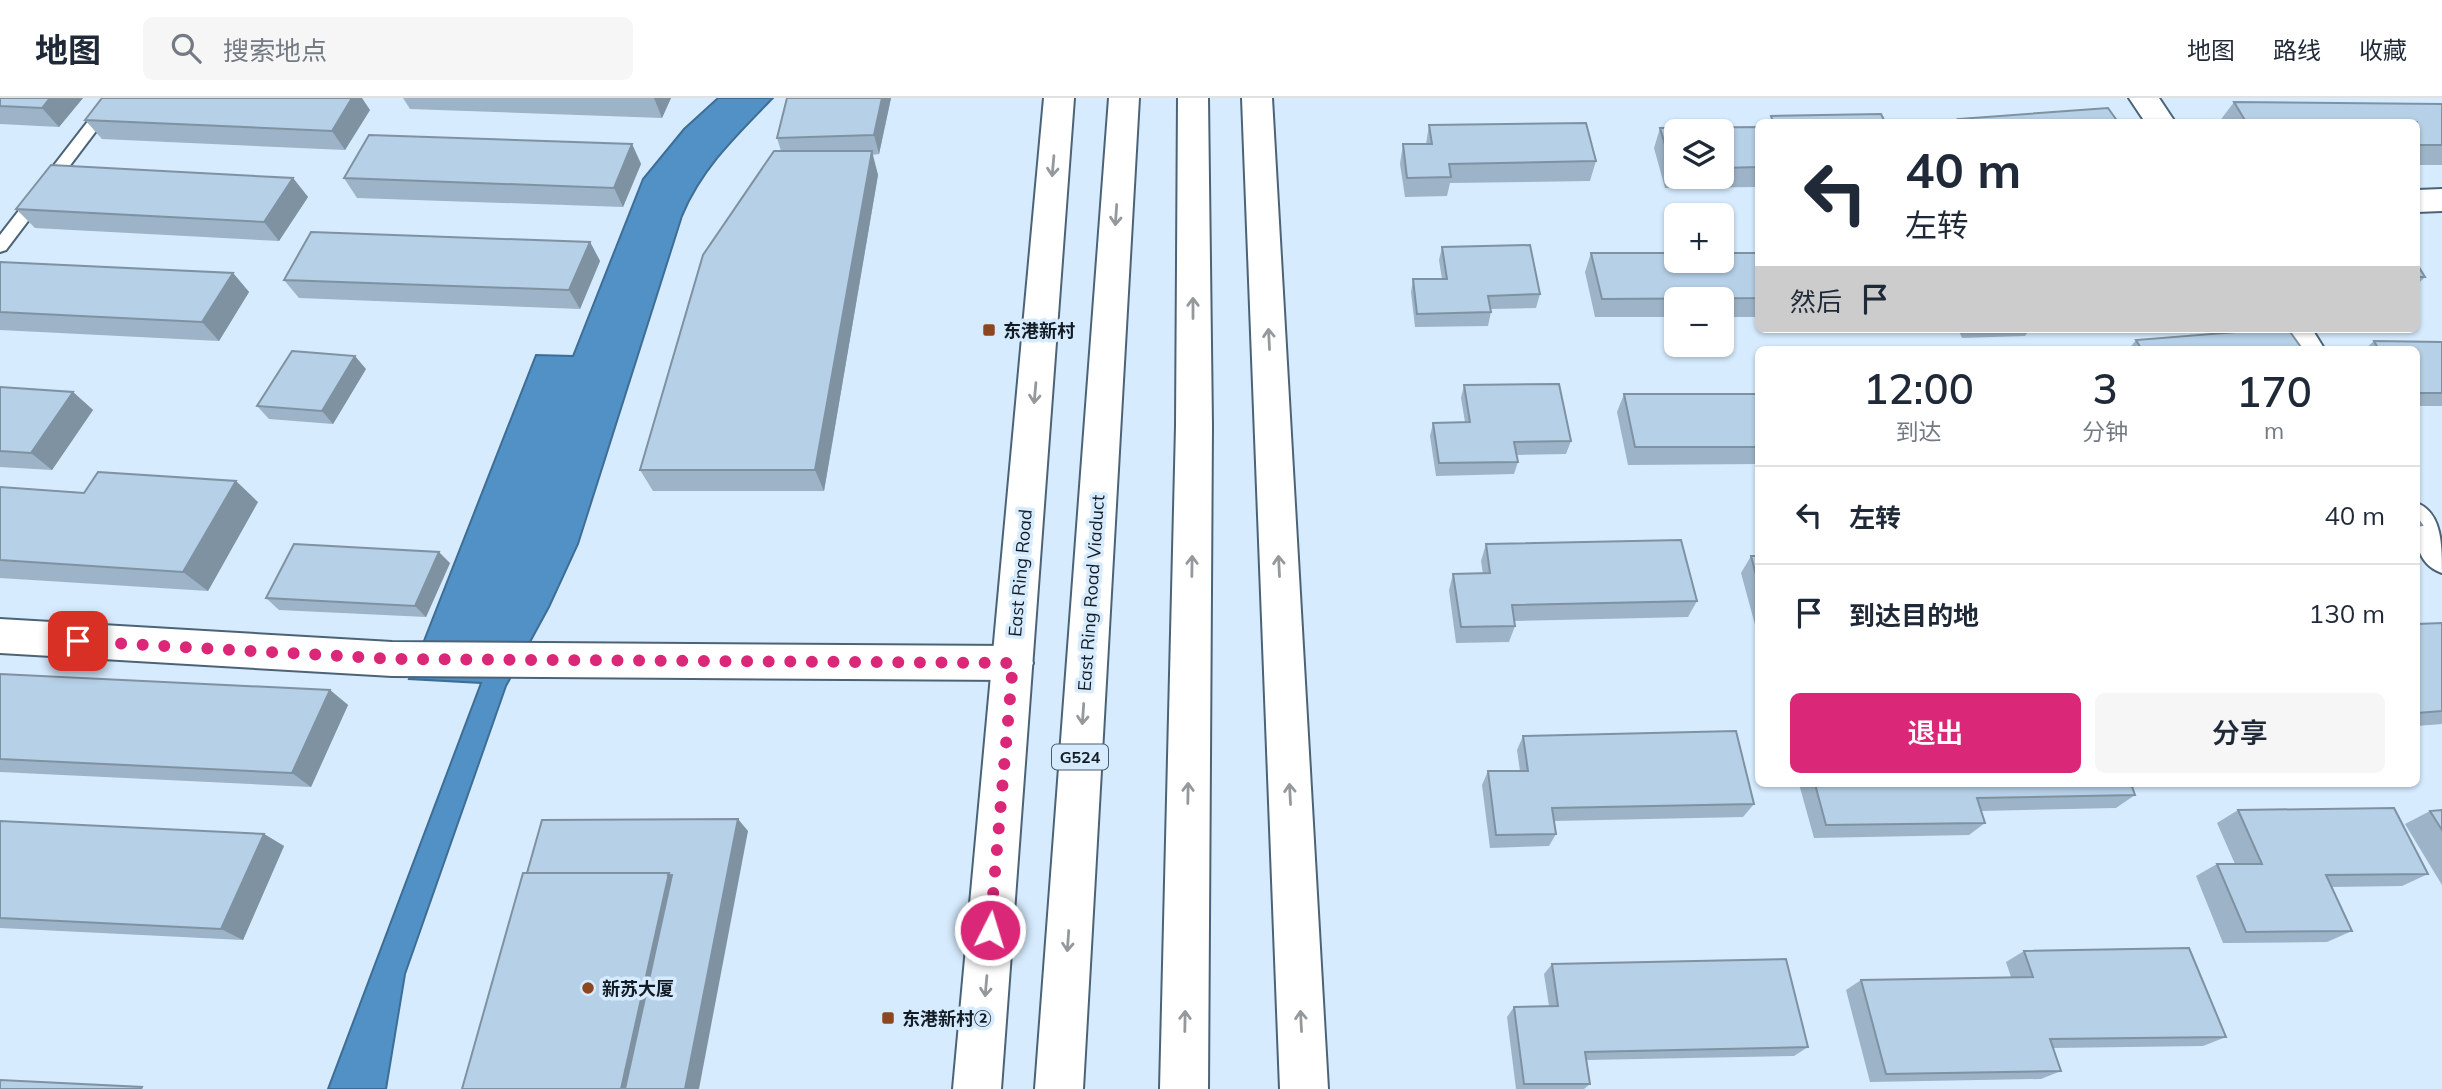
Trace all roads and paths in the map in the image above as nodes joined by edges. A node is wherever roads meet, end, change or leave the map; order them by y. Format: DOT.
graph roads {
  1 [pos="114,98"];
  2 [pos="1059,98"];
  3 [pos="1124,98"];
  4 [pos="1192,98"];
  5 [pos="1258,98"];
  6 [pos="2144,98"];
  7 [pos="2158,119"];
  8 [pos="2442,200"];
  9 [pos="2420,201"];
  10 [pos="0,246"];
  11 [pos="2420,523"];
  12 [pos="2442,557"];
  13 [pos="0,636"];
  14 [pos="1013,663"];
  15 [pos="977,1089"];
  16 [pos="1059,1089"];
  17 [pos="1184,1089"];
  18 [pos="1304,1089"];
  1 -- 10 [label="lane"];
  2 -- 14 [label="main road, East Ring Road, one-way"];
  3 -- 16 [label="main road, East Ring Road Viaduct / G524, one-way"];
  17 -- 4 [label="main road, one-way"];
  18 -- 5 [label="main road, one-way"];
  6 -- 7 [label="main road"];
  8 -- 9 [label="main road"];
  11 -- 12 [label="main road"];
  13 -- 14 [label="main road"];
  14 -- 15 [label="main road, East Ring Road, one-way"];
}
